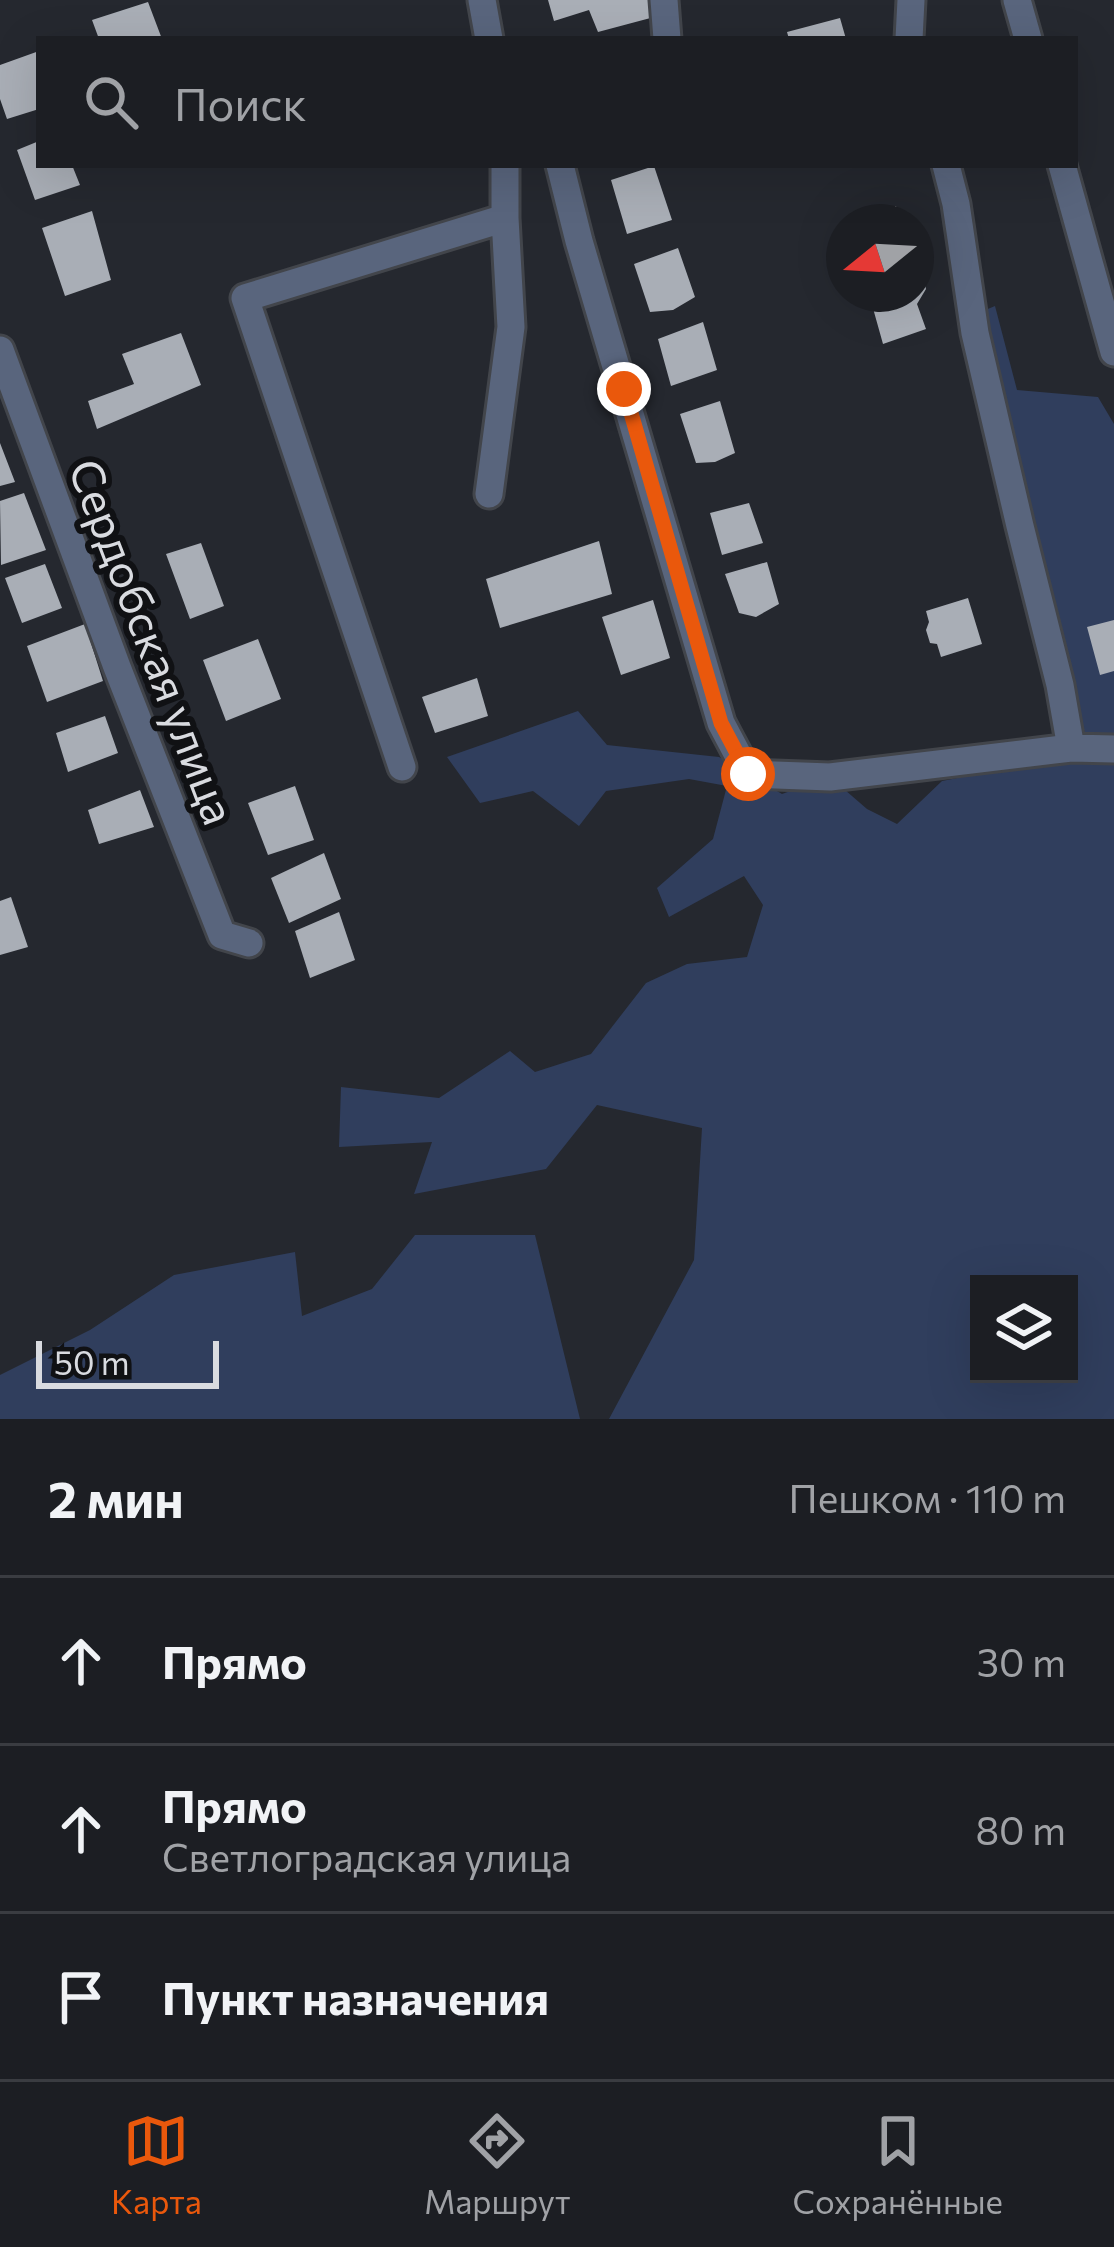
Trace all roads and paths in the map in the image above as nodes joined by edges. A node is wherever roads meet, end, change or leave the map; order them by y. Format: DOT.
graph roads {
  1 [pos="482,0"];
  2 [pos="664,0"];
  3 [pos="911,0"];
  4 [pos="1018,0"];
  5 [pos="488,36"];
  6 [pos="668,36"];
  7 [pos="909,36"];
  8 [pos="1027,36"];
  9 [pos="505,168"];
  10 [pos="561,168"];
  11 [pos="947,168"];
  12 [pos="1063,168"];
  13 [pos="505,218"];
  14 [pos="0,350"];
  15 [pos="1114,352"];
  16 [pos="489,494"];
  17 [pos="1070,748"];
  18 [pos="1114,749"];
  19 [pos="402,767"];
  20 [pos="249,943"];
  1 -- 5 [label="street"];
  2 -- 6 [label="street"];
  3 -- 7 [label="street"];
  4 -- 8 [label="street"];
  9 -- 13 [label="street"];
  10 -- 17 [label="street"];
  11 -- 17 [label="street"];
  12 -- 15 [label="street"];
  13 -- 16 [label="street"];
  13 -- 19 [label="street"];
  14 -- 20 [label="street, Сердобская улица"];
  17 -- 18 [label="street"];
}
